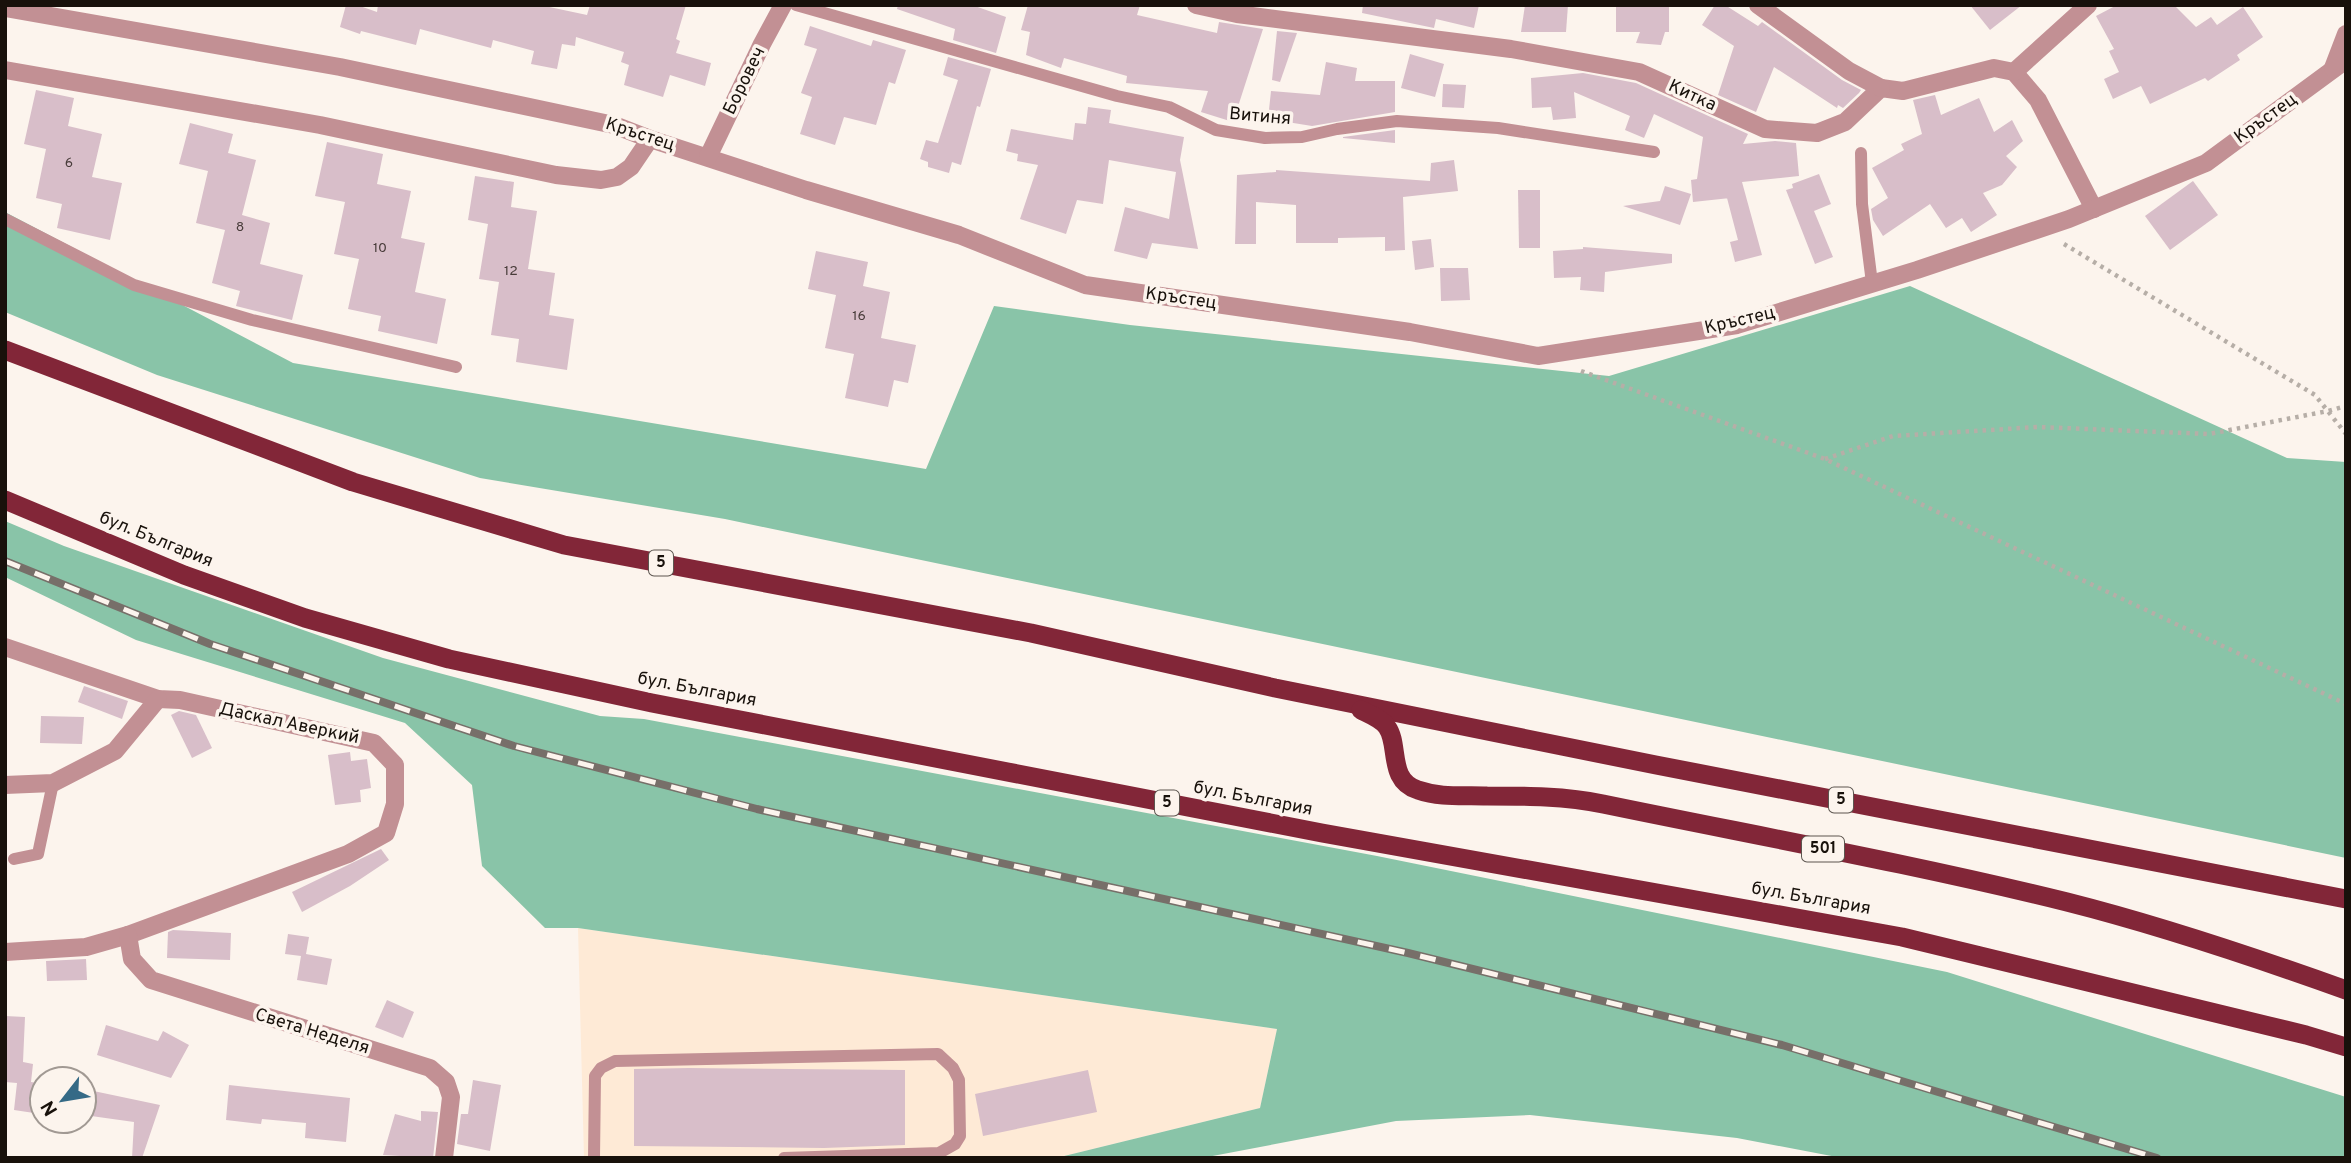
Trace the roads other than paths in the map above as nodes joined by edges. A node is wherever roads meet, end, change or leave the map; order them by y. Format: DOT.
graph roads {
  1 [pos="783,5"];
  2 [pos="796,5"];
  3 [pos="1196,5"];
  4 [pos="1758,5"];
  5 [pos="2088,5"];
  6 [pos="5,8"];
  7 [pos="2346,34"];
  8 [pos="2339,66"];
  9 [pos="5,70"];
  10 [pos="2014,72"];
  11 [pos="1881,88"];
  12 [pos="650,139"];
  13 [pos="1654,152"];
  14 [pos="1861,153"];
  15 [pos="708,157"];
  16 [pos="2094,209"];
  17 [pos="5,219"];
  18 [pos="1872,284"];
  19 [pos="5,351"];
  20 [pos="456,367"];
  21 [pos="5,500"];
  22 [pos="5,647"];
  23 [pos="158,699"];
  24 [pos="1337,700"];
  25 [pos="53,783"];
  26 [pos="5,785"];
  27 [pos="14,859"];
  28 [pos="2346,899"];
  29 [pos="128,935"];
  30 [pos="5,952"];
  31 [pos="2346,990"];
  32 [pos="2346,1047"];
  33 [pos="444,1158"];
  34 [pos="594,1158"];
  35 [pos="784,1158"];
  1 -- 15 [label="street, Боровеч"];
  2 -- 13 [label="lane, Витиня"];
  3 -- 11 [label="street, Китка"];
  4 -- 11 [label="street"];
  5 -- 10 [label="street"];
  6 -- 12 [label="street, Кръстец"];
  7 -- 8 [label="street"];
  8 -- 16 [label="street, Кръстец"];
  9 -- 12 [label="street"];
  10 -- 11 [label="street"];
  10 -- 16 [label="street"];
  12 -- 15 [label="street, Кръстец"];
  14 -- 18 [label="lane"];
  15 -- 18 [label="street, Кръстец"];
  16 -- 18 [label="street, Кръстец"];
  17 -- 20 [label="lane"];
  19 -- 24 [label="highway, 5"];
  21 -- 32 [label="highway, бул. България / 5"];
  22 -- 23 [label="street, Даскал Аверкий"];
  23 -- 25 [label="street"];
  23 -- 29 [label="street, Даскал Аверкий"];
  24 -- 28 [label="highway, 5"];
  24 -- 31 [label="highway, 501"];
  25 -- 26 [label="street"];
  25 -- 27 [label="lane"];
  29 -- 30 [label="street, Даскал Аверкий"];
  29 -- 33 [label="street, Света Неделя"];
  34 -- 35 [label="lane"];
}
